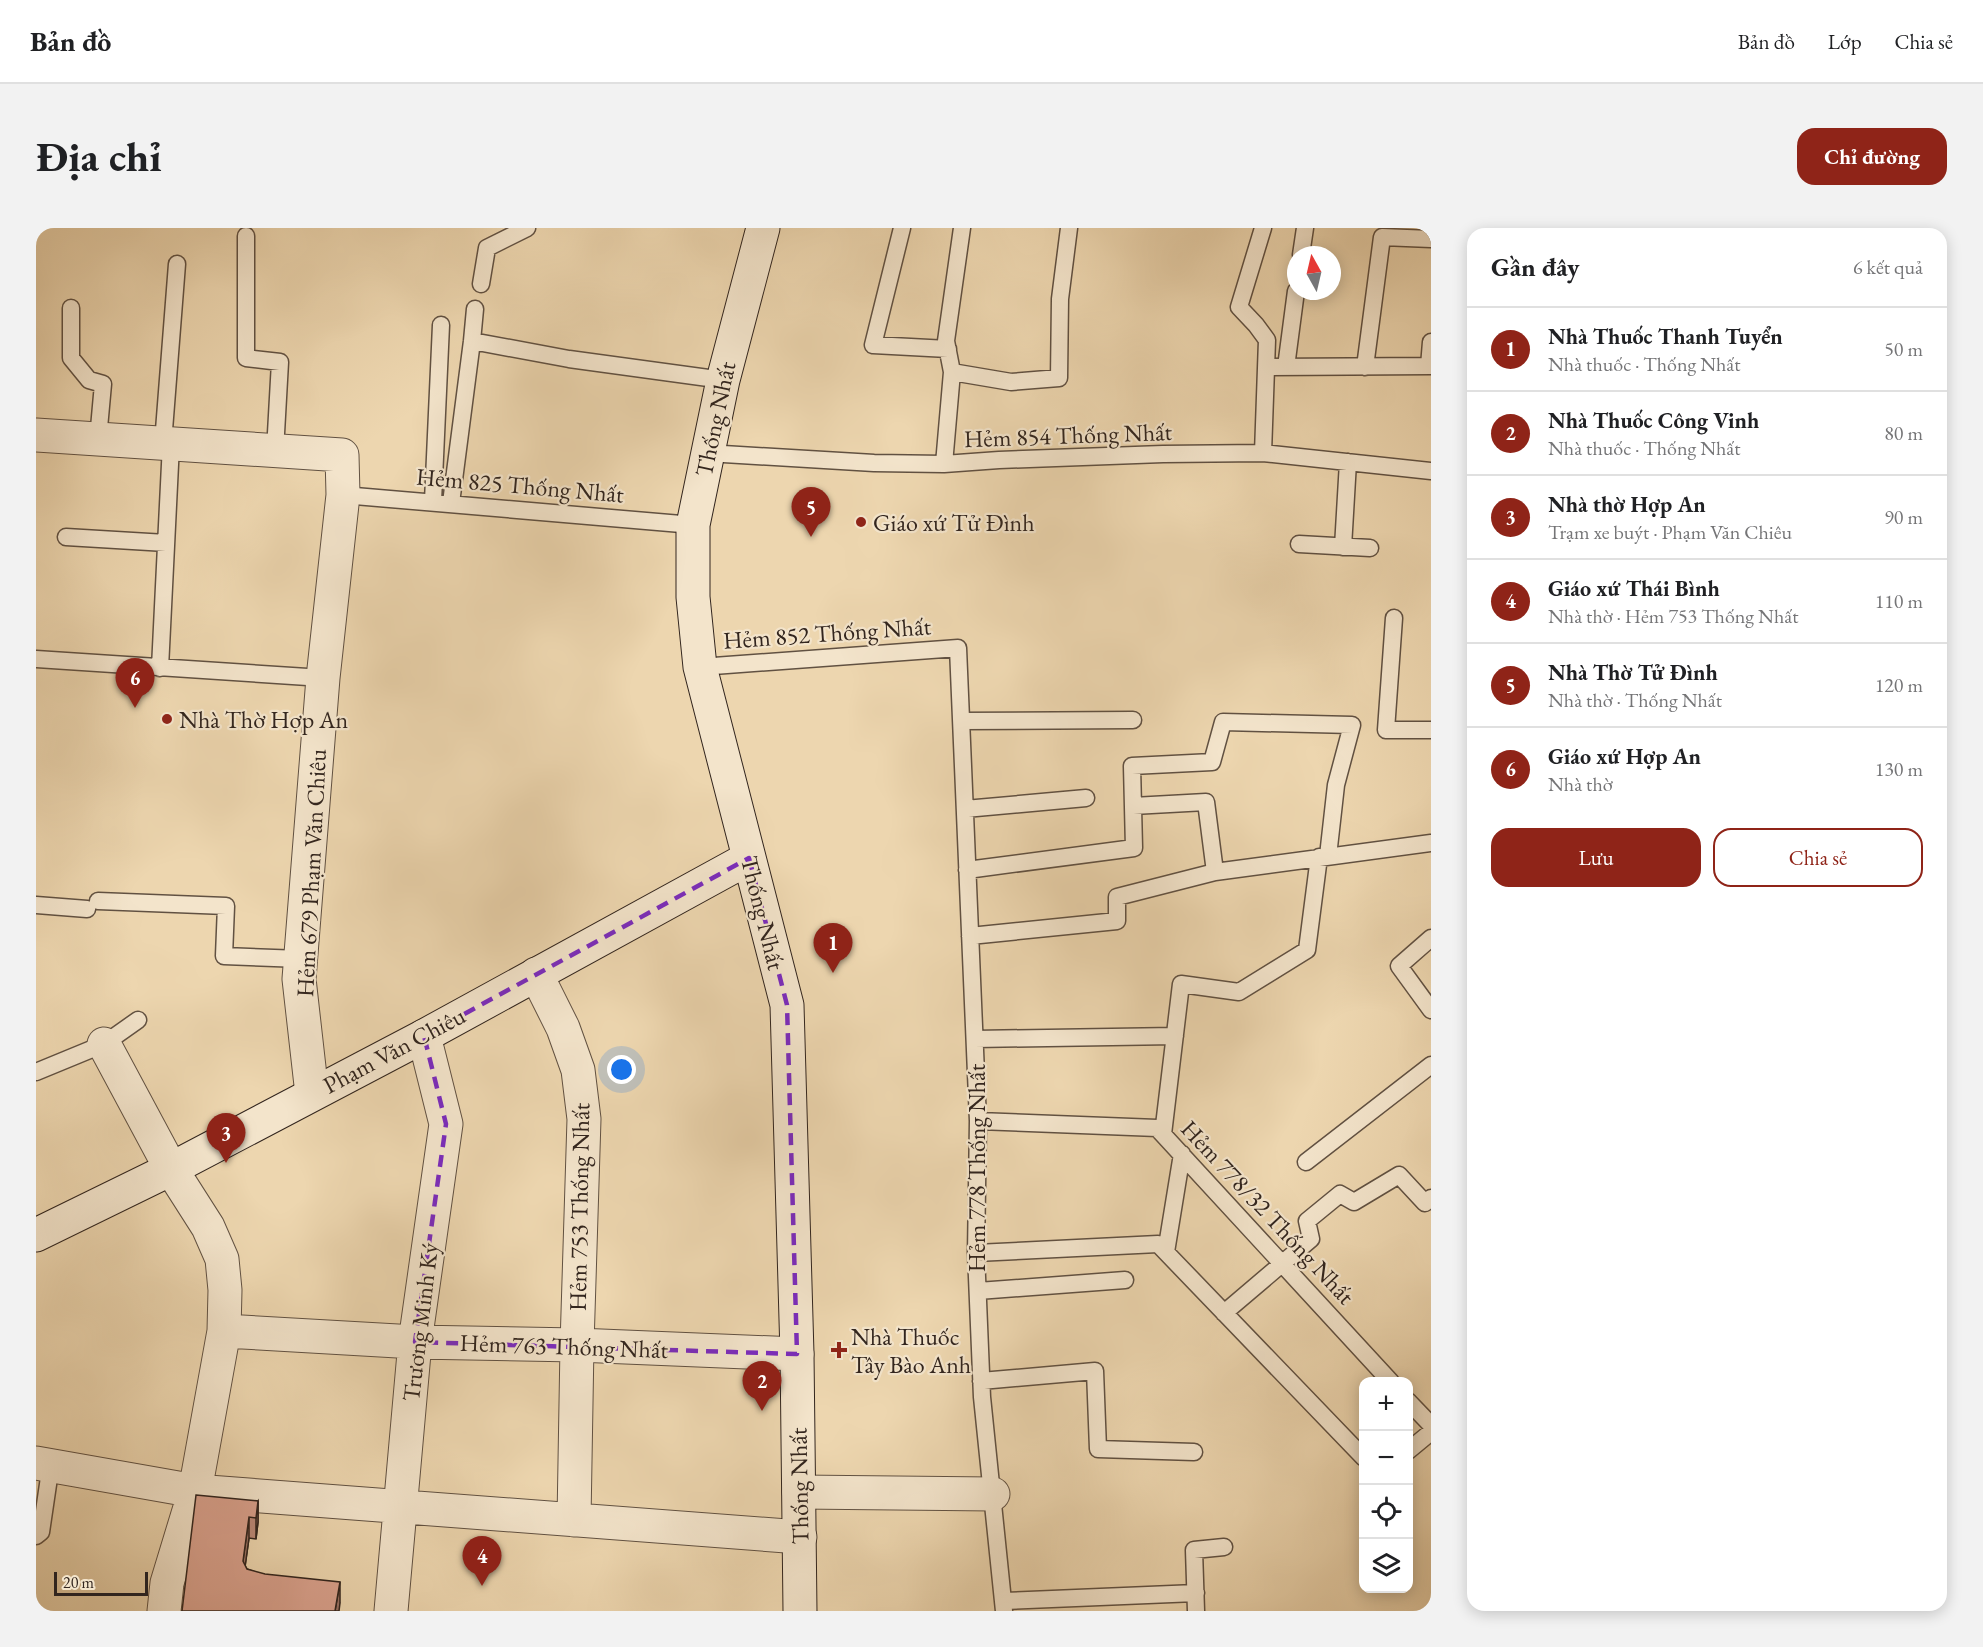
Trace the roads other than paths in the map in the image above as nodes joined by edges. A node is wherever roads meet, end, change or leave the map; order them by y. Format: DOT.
graph roads {
  1 [pos="527,228"];
  2 [pos="763,228"];
  3 [pos="902,228"];
  4 [pos="962,228"];
  5 [pos="1069,228"];
  6 [pos="1263,228"];
  7 [pos="1305,228"];
  8 [pos="246,236"];
  9 [pos="1431,239"];
  10 [pos="1302,246"];
  11 [pos="177,264"];
  12 [pos="482,284"];
  13 [pos="1295,300"];
  14 [pos="71,308"];
  15 [pos="475,309"];
  16 [pos="441,325"];
  17 [pos="472,341"];
  18 [pos="1431,342"];
  19 [pos="948,349"];
  20 [pos="1430,366"];
  21 [pos="1267,367"];
  22 [pos="1286,367"];
  23 [pos="1365,367"];
  24 [pos="952,372"];
  25 [pos="723,380"];
  26 [pos="36,435"];
  27 [pos="98,439"];
  28 [pos="167,444"];
  29 [pos="275,451"];
  30 [pos="707,453"];
  31 [pos="1263,453"];
  32 [pos="1348,462"];
  33 [pos="944,464"];
  34 [pos="1431,471"];
  35 [pos="343,495"];
  36 [pos="433,501"];
  37 [pos="451,503"];
  38 [pos="693,525"];
  39 [pos="66,537"];
  40 [pos="166,543"];
  41 [pos="1299,544"];
  42 [pos="1343,546"];
  43 [pos="1370,548"];
  44 [pos="1394,618"];
  45 [pos="958,648"];
  46 [pos="36,659"];
  47 [pos="700,667"];
  48 [pos="160,668"];
  49 [pos="323,678"];
  50 [pos="1133,720"];
  51 [pos="961,721"];
  52 [pos="1431,730"];
  53 [pos="1086,798"];
  54 [pos="1133,806"];
  55 [pos="965,809"];
  56 [pos="1428,847"];
  57 [pos="1324,857"];
  58 [pos="749,858"];
  59 [pos="967,870"];
  60 [pos="1215,872"];
  61 [pos="36,905"];
  62 [pos="970,936"];
  63 [pos="1431,938"];
  64 [pos="301,959"];
  65 [pos="536,974"];
  66 [pos="1431,1010"];
  67 [pos="138,1020"];
  68 [pos="424,1036"];
  69 [pos="1175,1036"];
  70 [pos="975,1039"];
  71 [pos="104,1044"];
  72 [pos="1431,1065"];
  73 [pos="36,1072"];
  74 [pos="312,1094"];
  75 [pos="978,1121"];
  76 [pos="1163,1134"];
  77 [pos="1182,1154"];
  78 [pos="1306,1162"];
  79 [pos="171,1169"];
  80 [pos="1431,1198"];
  81 [pos="36,1235"];
  82 [pos="976,1252"];
  83 [pos="1166,1252"];
  84 [pos="1281,1263"];
  85 [pos="1125,1280"];
  86 [pos="978,1291"];
  87 [pos="1224,1313"];
  88 [pos="224,1330"];
  89 [pos="415,1342"];
  90 [pos="577,1345"];
  91 [pos="797,1354"];
  92 [pos="1386,1377"];
  93 [pos="981,1381"];
  94 [pos="1413,1406"];
  95 [pos="1431,1425"];
  96 [pos="1431,1432"];
  97 [pos="1413,1447"];
  98 [pos="1194,1452"];
  99 [pos="1359,1453"];
  100 [pos="43,1463"];
  101 [pos="195,1491"];
  102 [pos="799,1492"];
  103 [pos="993,1494"];
  104 [pos="401,1507"];
  105 [pos="574,1520"];
  106 [pos="36,1536"];
  107 [pos="800,1537"];
  108 [pos="1224,1547"];
  109 [pos="1196,1593"];
  110 [pos="1004,1606"];
  111 [pos="164,1611"];
  112 [pos="391,1611"];
  113 [pos="800,1611"];
  114 [pos="1196,1611"];
  1 -- 12 [label="lane"];
  2 -- 25 [label="street, Thống Nhất"];
  3 -- 19 [label="lane"];
  4 -- 19 [label="lane"];
  5 -- 24 [label="lane"];
  6 -- 21 [label="lane"];
  7 -- 10 [label="lane"];
  8 -- 29 [label="lane"];
  9 -- 23 [label="lane"];
  11 -- 28 [label="lane"];
  13 -- 22 [label="lane"];
  14 -- 27 [label="lane"];
  15 -- 17 [label="lane"];
  16 -- 36 [label="lane"];
  17 -- 25 [label="lane"];
  17 -- 37 [label="lane"];
  18 -- 20 [label="lane"];
  19 -- 24 [label="lane"];
  20 -- 23 [label="lane"];
  21 -- 22 [label="lane"];
  21 -- 31 [label="lane"];
  22 -- 23 [label="lane"];
  24 -- 33 [label="lane"];
  25 -- 30 [label="street, Thống Nhất"];
  26 -- 27 [label="street, Hẻm 679 Phạm Văn Chiêu"];
  27 -- 28 [label="street, Hẻm 679 Phạm Văn Chiêu"];
  28 -- 29 [label="street, Hẻm 679 Phạm Văn Chiêu"];
  28 -- 40 [label="lane"];
  29 -- 35 [label="street, Hẻm 679 Phạm Văn Chiêu"];
  30 -- 33 [label="lane, Hẻm 854 Thống Nhất"];
  30 -- 38 [label="street, Thống Nhất"];
  31 -- 32 [label="lane, Hẻm 854 Thống Nhất"];
  31 -- 33 [label="lane, Hẻm 854 Thống Nhất"];
  32 -- 34 [label="lane, Hẻm 854 Thống Nhất"];
  32 -- 42 [label="lane"];
  35 -- 36 [label="lane, Hẻm 825 Thống Nhất"];
  35 -- 49 [label="street, Hẻm 679 Phạm Văn Chiêu"];
  36 -- 37 [label="lane, Hẻm 825 Thống Nhất"];
  37 -- 38 [label="lane, Hẻm 825 Thống Nhất"];
  38 -- 47 [label="street, Thống Nhất"];
  39 -- 40 [label="lane"];
  40 -- 48 [label="lane"];
  41 -- 42 [label="lane"];
  42 -- 43 [label="lane"];
  44 -- 52 [label="lane"];
  45 -- 47 [label="lane, Hẻm 852 Thống Nhất"];
  45 -- 51 [label="lane, Hẻm 778 Thống Nhất"];
  46 -- 48 [label="lane"];
  47 -- 58 [label="street, Thống Nhất"];
  48 -- 49 [label="lane"];
  49 -- 64 [label="street, Hẻm 679 Phạm Văn Chiêu"];
  50 -- 51 [label="lane"];
  51 -- 55 [label="lane, Hẻm 778 Thống Nhất"];
  53 -- 55 [label="lane"];
  54 -- 57 [label="lane"];
  54 -- 59 [label="lane"];
  54 -- 60 [label="lane"];
  55 -- 59 [label="lane, Hẻm 778 Thống Nhất"];
  56 -- 57 [label="lane"];
  57 -- 60 [label="lane"];
  57 -- 69 [label="lane"];
  58 -- 65 [label="street, Phạm Văn Chiêu"];
  58 -- 91 [label="street, Thống Nhất"];
  59 -- 62 [label="lane, Hẻm 778 Thống Nhất"];
  60 -- 62 [label="lane"];
  61 -- 64 [label="lane"];
  62 -- 70 [label="lane, Hẻm 778 Thống Nhất"];
  63 -- 66 [label="lane"];
  64 -- 74 [label="street, Hẻm 679 Phạm Văn Chiêu"];
  65 -- 68 [label="street, Phạm Văn Chiêu"];
  65 -- 90 [label="street, Hẻm 753 Thống Nhất"];
  67 -- 71 [label="lane"];
  68 -- 74 [label="street, Phạm Văn Chiêu"];
  68 -- 89 [label="street, Trương Minh Ký"];
  69 -- 70 [label="lane"];
  69 -- 76 [label="lane"];
  70 -- 75 [label="lane, Hẻm 778 Thống Nhất"];
  71 -- 73 [label="lane"];
  71 -- 79 [label="street"];
  72 -- 78 [label="lane"];
  74 -- 79 [label="street, Phạm Văn Chiêu"];
  75 -- 76 [label="lane, Hẻm 778/32 Thống Nhất"];
  75 -- 82 [label="lane, Hẻm 778 Thống Nhất"];
  76 -- 77 [label="lane, Hẻm 778/32 Thống Nhất"];
  77 -- 83 [label="lane"];
  77 -- 84 [label="lane, Hẻm 778/32 Thống Nhất"];
  79 -- 81 [label="street, Phạm Văn Chiêu"];
  79 -- 88 [label="street"];
  80 -- 84 [label="lane"];
  82 -- 83 [label="lane"];
  82 -- 86 [label="lane, Hẻm 778 Thống Nhất"];
  83 -- 87 [label="lane"];
  84 -- 87 [label="lane"];
  84 -- 92 [label="lane, Hẻm 778/32 Thống Nhất"];
  85 -- 86 [label="lane"];
  86 -- 93 [label="lane, Hẻm 778 Thống Nhất"];
  87 -- 99 [label="lane"];
  88 -- 89 [label="street, Hẻm 763 Thống Nhất"];
  88 -- 101 [label="street"];
  89 -- 90 [label="street, Hẻm 763 Thống Nhất"];
  89 -- 104 [label="street, Trương Minh Ký"];
  90 -- 91 [label="street, Hẻm 763 Thống Nhất"];
  90 -- 105 [label="street, Hẻm 753 Thống Nhất"];
  91 -- 102 [label="street, Thống Nhất"];
  93 -- 98 [label="lane"];
  93 -- 103 [label="lane, Hẻm 778 Thống Nhất"];
  94 -- 95 [label="lane"];
  96 -- 97 [label="lane"];
  100 -- 101 [label="street"];
  100 -- 106 [label="lane"];
  101 -- 104 [label="street"];
  101 -- 111 [label="street"];
  102 -- 103 [label="street"];
  102 -- 107 [label="street, Thống Nhất"];
  103 -- 110 [label="lane, Hẻm 778 Thống Nhất"];
  104 -- 105 [label="street"];
  104 -- 112 [label="street, Trương Minh Ký"];
  105 -- 107 [label="street"];
  107 -- 113 [label="street, Thống Nhất"];
  108 -- 109 [label="lane"];
  109 -- 110 [label="lane"];
  109 -- 114 [label="lane"];
}
